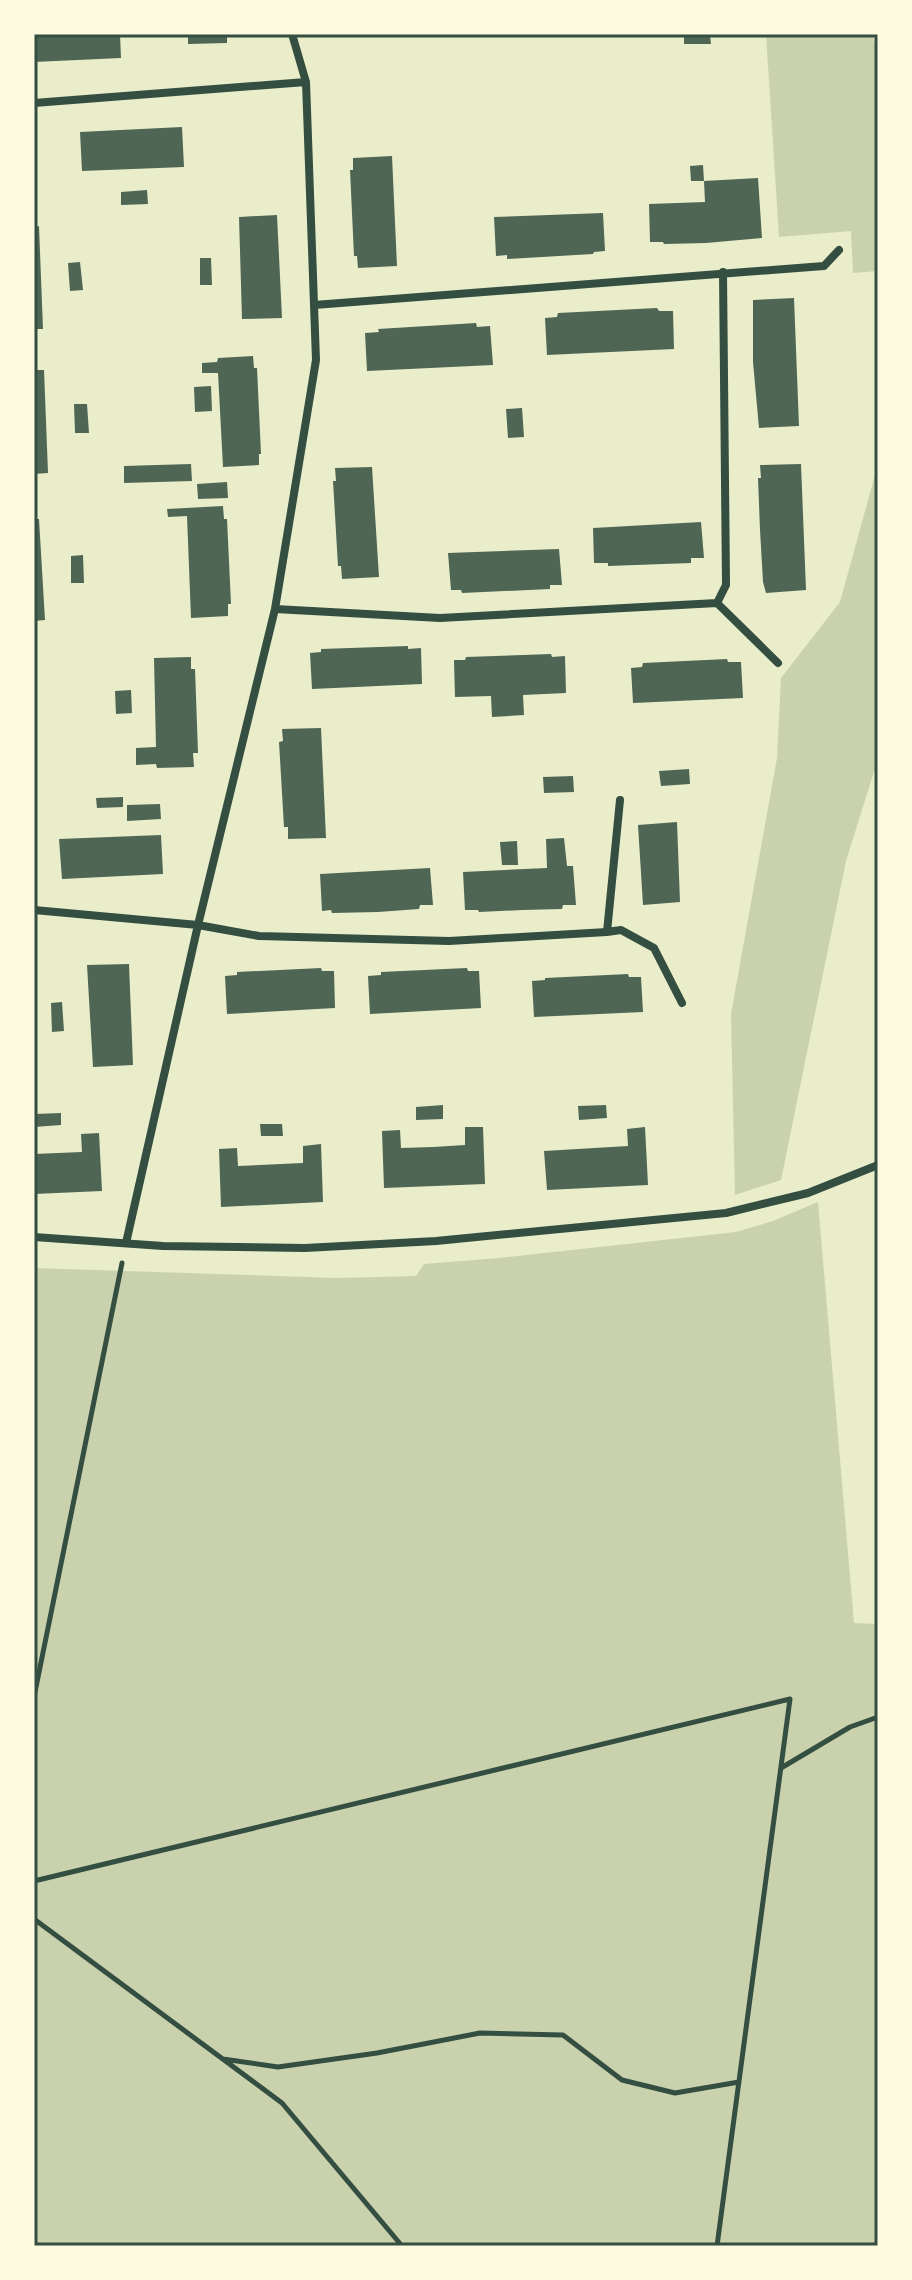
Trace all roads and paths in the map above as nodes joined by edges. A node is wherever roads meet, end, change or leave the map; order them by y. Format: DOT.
graph roads {
  1 [pos="292,34"];
  2 [pos="306,82"];
  3 [pos="34,103"];
  4 [pos="839,250"];
  5 [pos="723,272"];
  6 [pos="314,305"];
  7 [pos="717,603"];
  8 [pos="275,609"];
  9 [pos="778,663"];
  10 [pos="620,800"];
  11 [pos="34,910"];
  12 [pos="198,925"];
  13 [pos="607,932"];
  14 [pos="682,1003"];
  15 [pos="878,1165"];
  16 [pos="34,1237"];
  17 [pos="126,1243"];
  18 [pos="34,1697"];
  19 [pos="878,1717"];
  20 [pos="781,1768"];
  21 [pos="34,1881"];
  22 [pos="34,1920"];
  23 [pos="223,2059"];
  24 [pos="739,2082"];
  25 [pos="402,2246"];
  26 [pos="717,2246"];
  1 -- 2 [label="street"];
  2 -- 3 [label="street"];
  2 -- 6 [label="street"];
  4 -- 5 [label="street"];
  5 -- 6 [label="street"];
  5 -- 7 [label="street"];
  6 -- 8 [label="street"];
  7 -- 8 [label="street"];
  7 -- 9 [label="street"];
  8 -- 12 [label="street"];
  10 -- 13 [label="street"];
  11 -- 12 [label="street"];
  12 -- 13 [label="street"];
  12 -- 17 [label="street"];
  13 -- 14 [label="street"];
  15 -- 17 [label="street"];
  16 -- 17 [label="street"];
  17 -- 18 [label="path"];
  19 -- 20 [label="path"];
  20 -- 21 [label="path"];
  20 -- 24 [label="path"];
  22 -- 23 [label="path"];
  23 -- 24 [label="path"];
  23 -- 25 [label="path"];
  24 -- 26 [label="path"];
}
